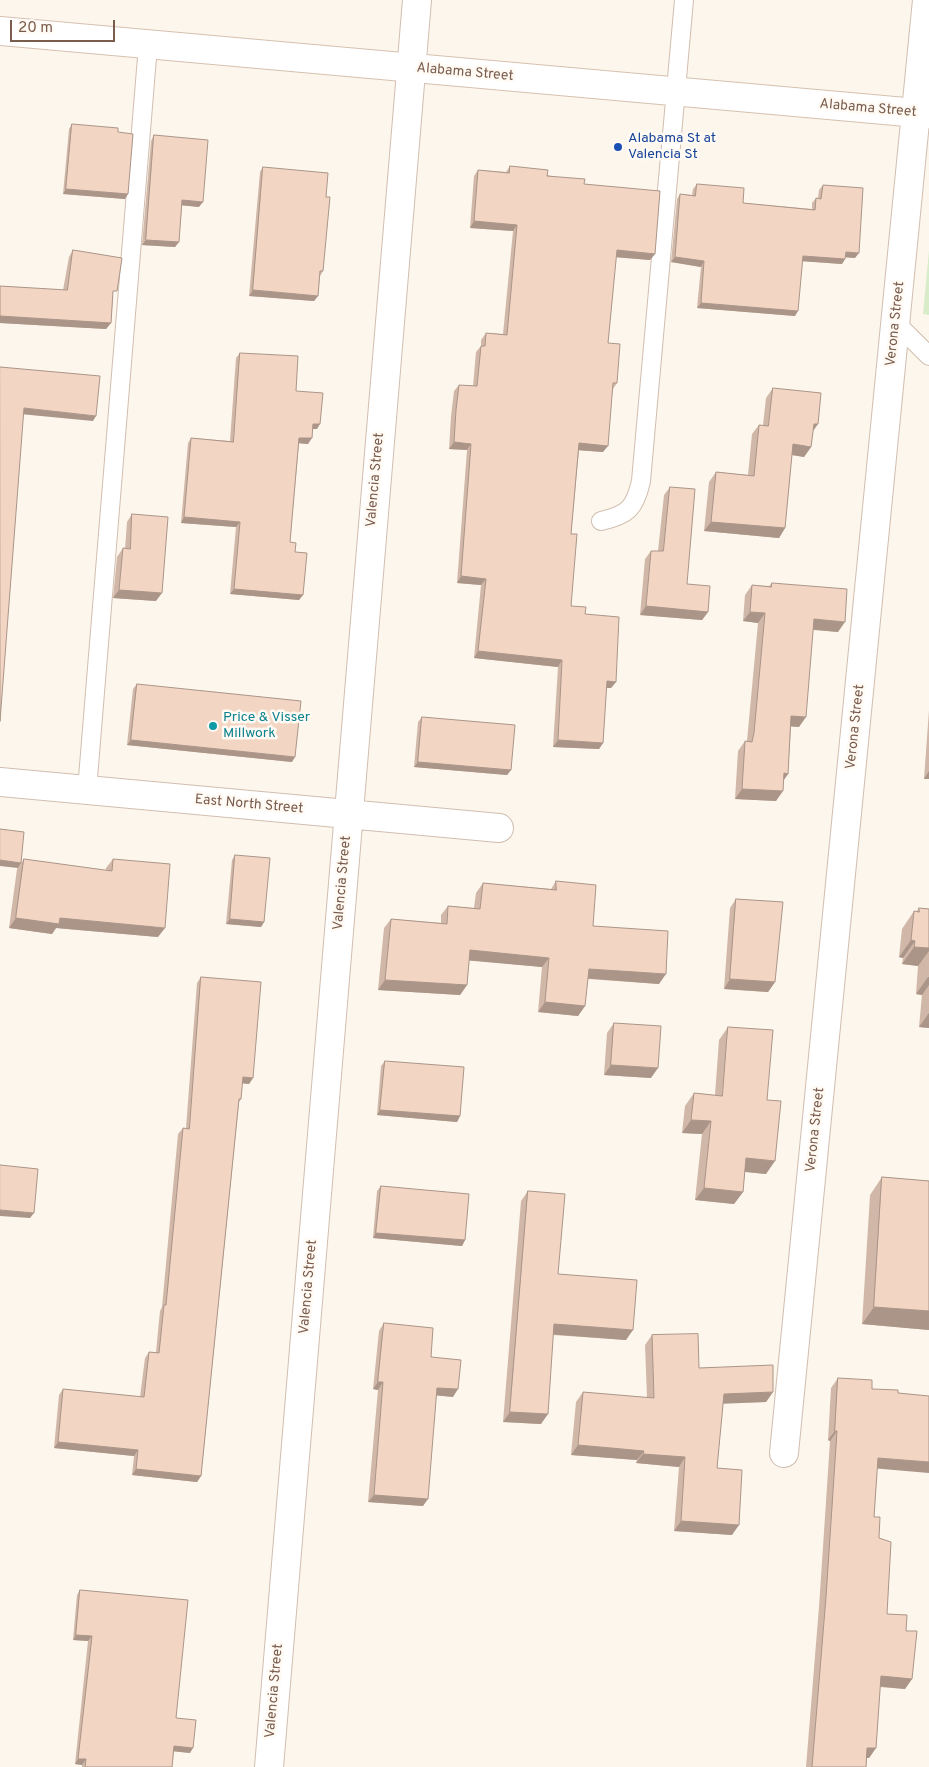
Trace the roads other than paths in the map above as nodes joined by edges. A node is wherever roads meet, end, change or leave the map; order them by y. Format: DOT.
graph roads {
  1 [pos="417,0"];
  2 [pos="684,0"];
  3 [pos="927,0"];
  4 [pos="0,32"];
  5 [pos="148,45"];
  6 [pos="411,68"];
  7 [pos="676,92"];
  8 [pos="923,114"];
  9 [pos="896,323"];
  10 [pos="929,356"];
  11 [pos="601,521"];
  12 [pos="0,782"];
  13 [pos="87,790"];
  14 [pos="348,814"];
  15 [pos="499,828"];
  16 [pos="784,1454"];
  17 [pos="268,1767"];
  1 -- 6 [label="street, Valencia Street"];
  2 -- 7 [label="lane"];
  3 -- 8 [label="street, Verona Street"];
  4 -- 5 [label="street, Alabama Street"];
  5 -- 6 [label="street, Alabama Street"];
  5 -- 13 [label="lane"];
  6 -- 7 [label="street, Alabama Street"];
  6 -- 14 [label="street, Valencia Street"];
  7 -- 8 [label="street, Alabama Street"];
  7 -- 11 [label="lane"];
  8 -- 9 [label="street, Verona Street"];
  9 -- 10 [label="lane"];
  9 -- 16 [label="street, Verona Street"];
  12 -- 13 [label="street, East North Street"];
  13 -- 14 [label="street, East North Street"];
  14 -- 15 [label="street, East North Street"];
  14 -- 17 [label="street, Valencia Street"];
}
